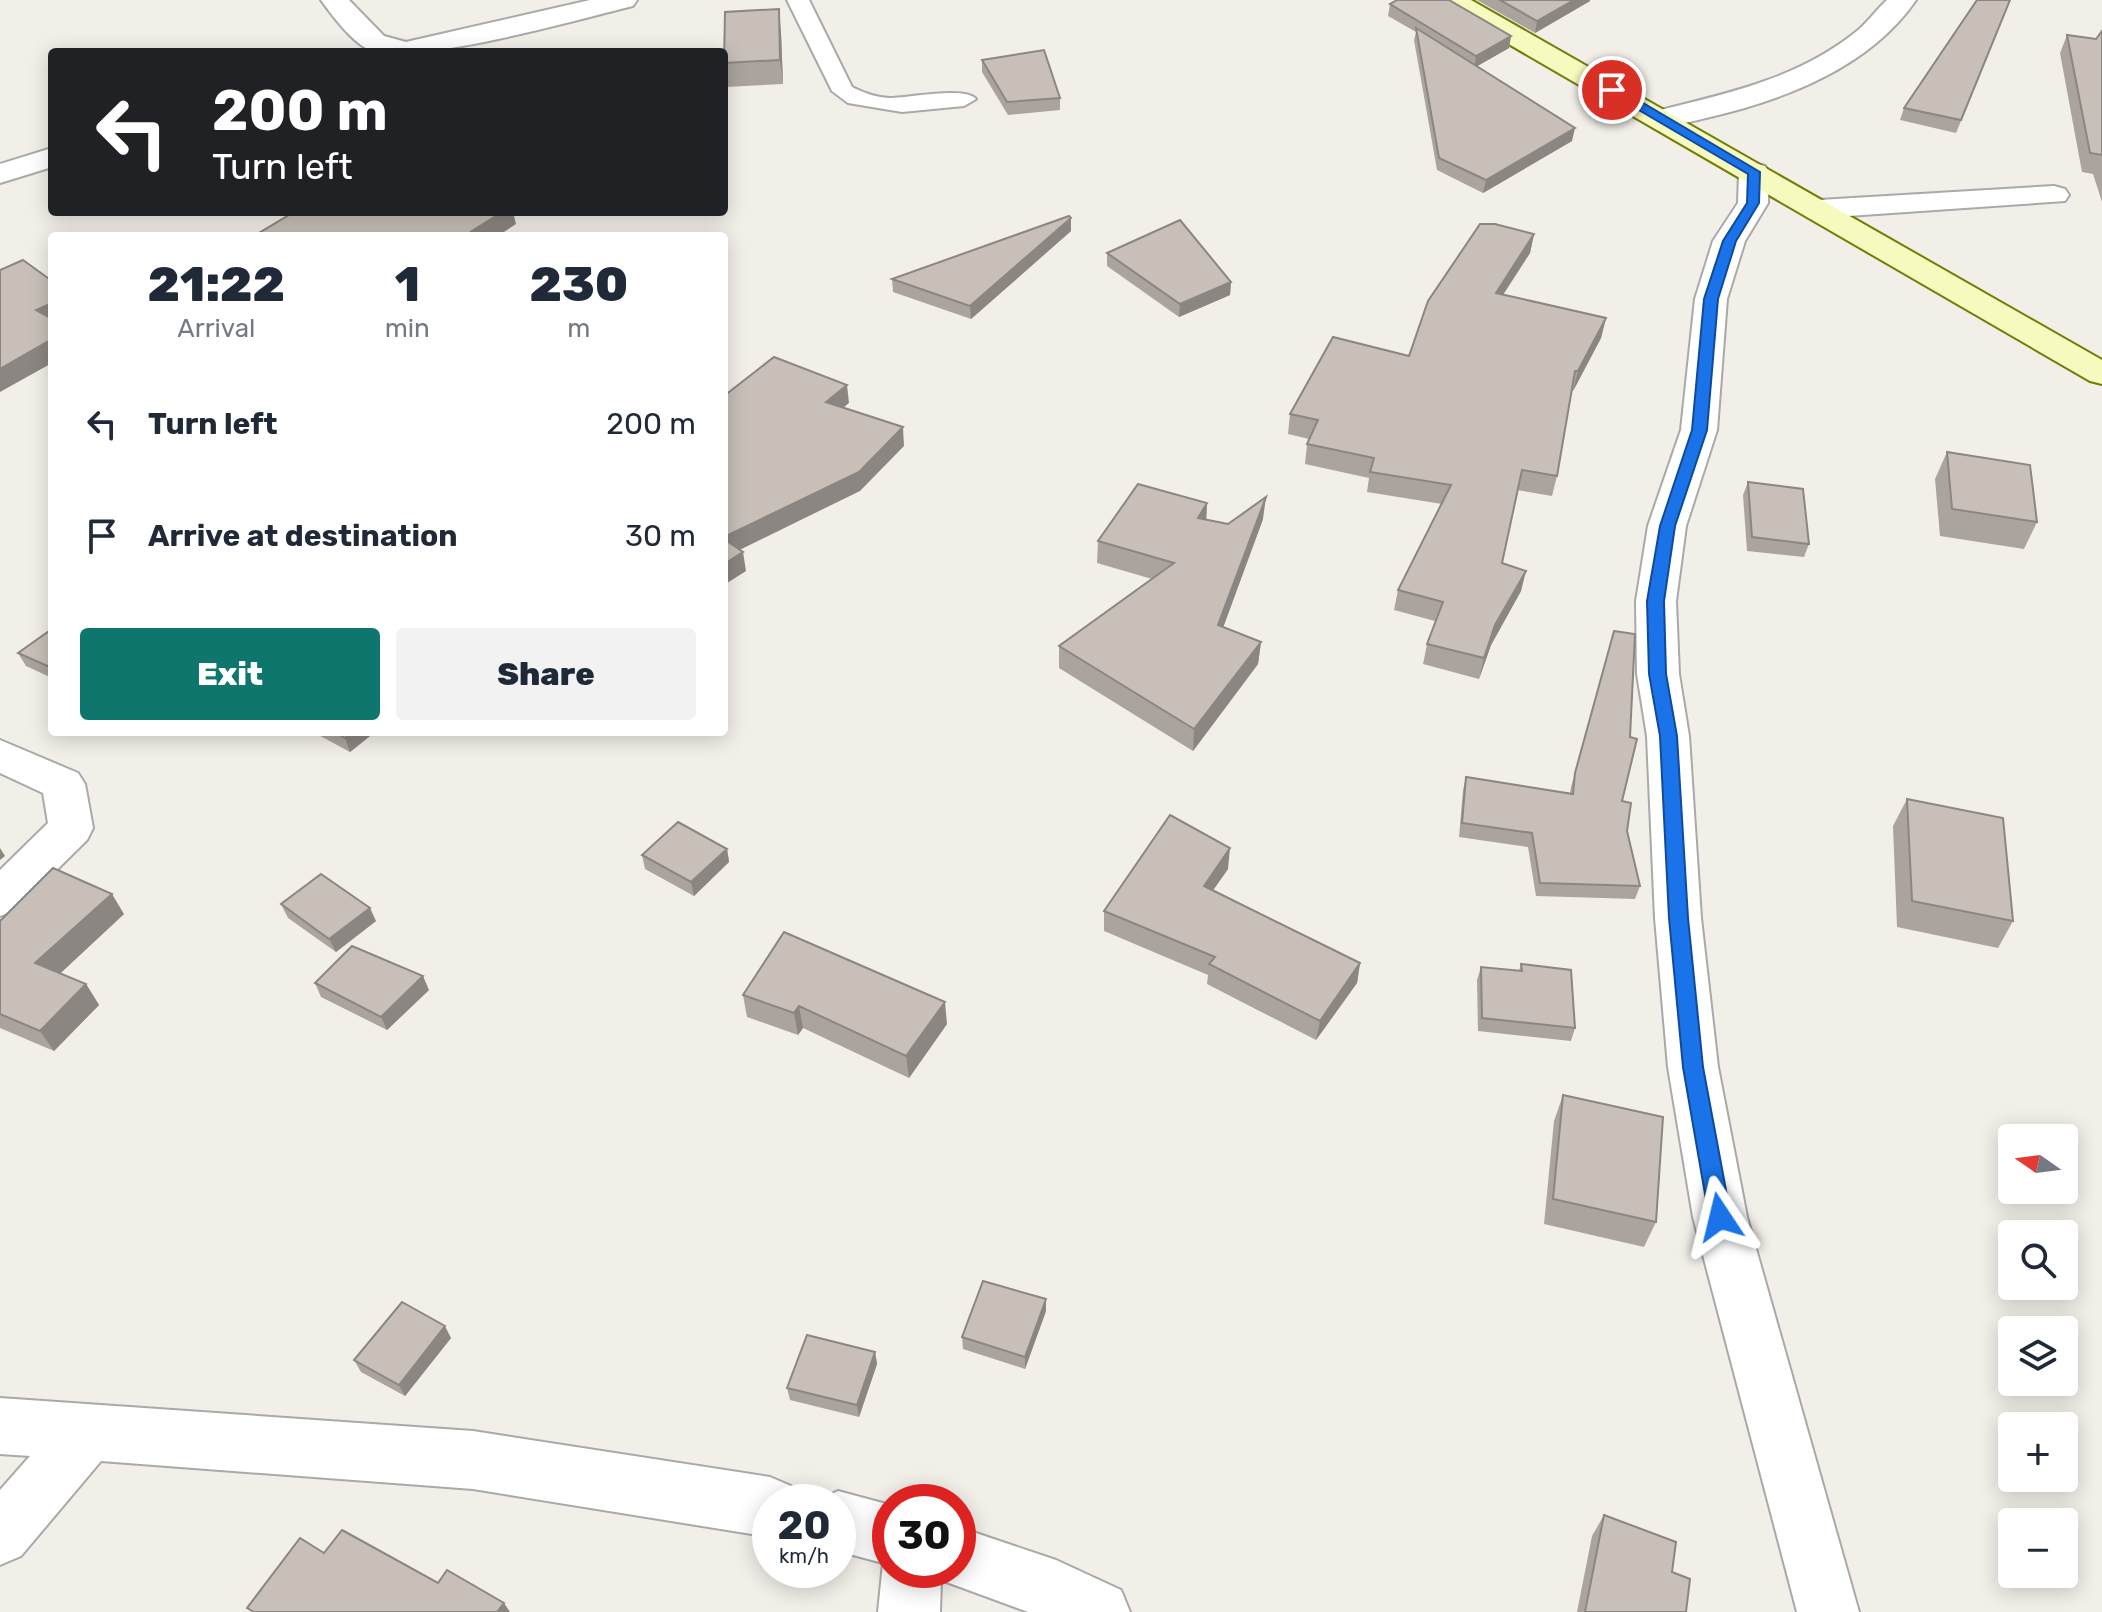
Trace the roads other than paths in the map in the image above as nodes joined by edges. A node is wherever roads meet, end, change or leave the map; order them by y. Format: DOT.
graph roads {
  1 [pos="334,0"];
  2 [pos="624,0"];
  3 [pos="798,0"];
  4 [pos="1452,0"];
  5 [pos="1903,0"];
  6 [pos="393,48"];
  7 [pos="415,48"];
  8 [pos="964,99"];
  9 [pos="1662,118"];
  10 [pos="48,158"];
  11 [pos="1754,172"];
  12 [pos="0,174"];
  13 [pos="2054,195"];
  14 [pos="1819,209"];
  15 [pos="2102,374"];
  16 [pos="0,755"];
  17 [pos="0,898"];
  18 [pos="0,1426"];
  19 [pos="87,1434"];
  20 [pos="752,1504"];
  21 [pos="0,1535"];
  22 [pos="976,1563"];
  23 [pos="910,1588"];
  24 [pos="909,1612"];
  25 [pos="1099,1612"];
  26 [pos="1828,1612"];
  1 -- 6 [label="street"];
  2 -- 7 [label="street"];
  3 -- 8 [label="lane"];
  4 -- 9 [label="street"];
  5 -- 9 [label="street"];
  9 -- 11 [label="street"];
  10 -- 12 [label="street"];
  11 -- 14 [label="street"];
  11 -- 26 [label="street"];
  13 -- 14 [label="street"];
  14 -- 15 [label="street"];
  16 -- 17 [label="street"];
  18 -- 19 [label="street"];
  19 -- 20 [label="street"];
  19 -- 21 [label="street"];
  22 -- 25 [label="street"];
  23 -- 24 [label="street"];
}
